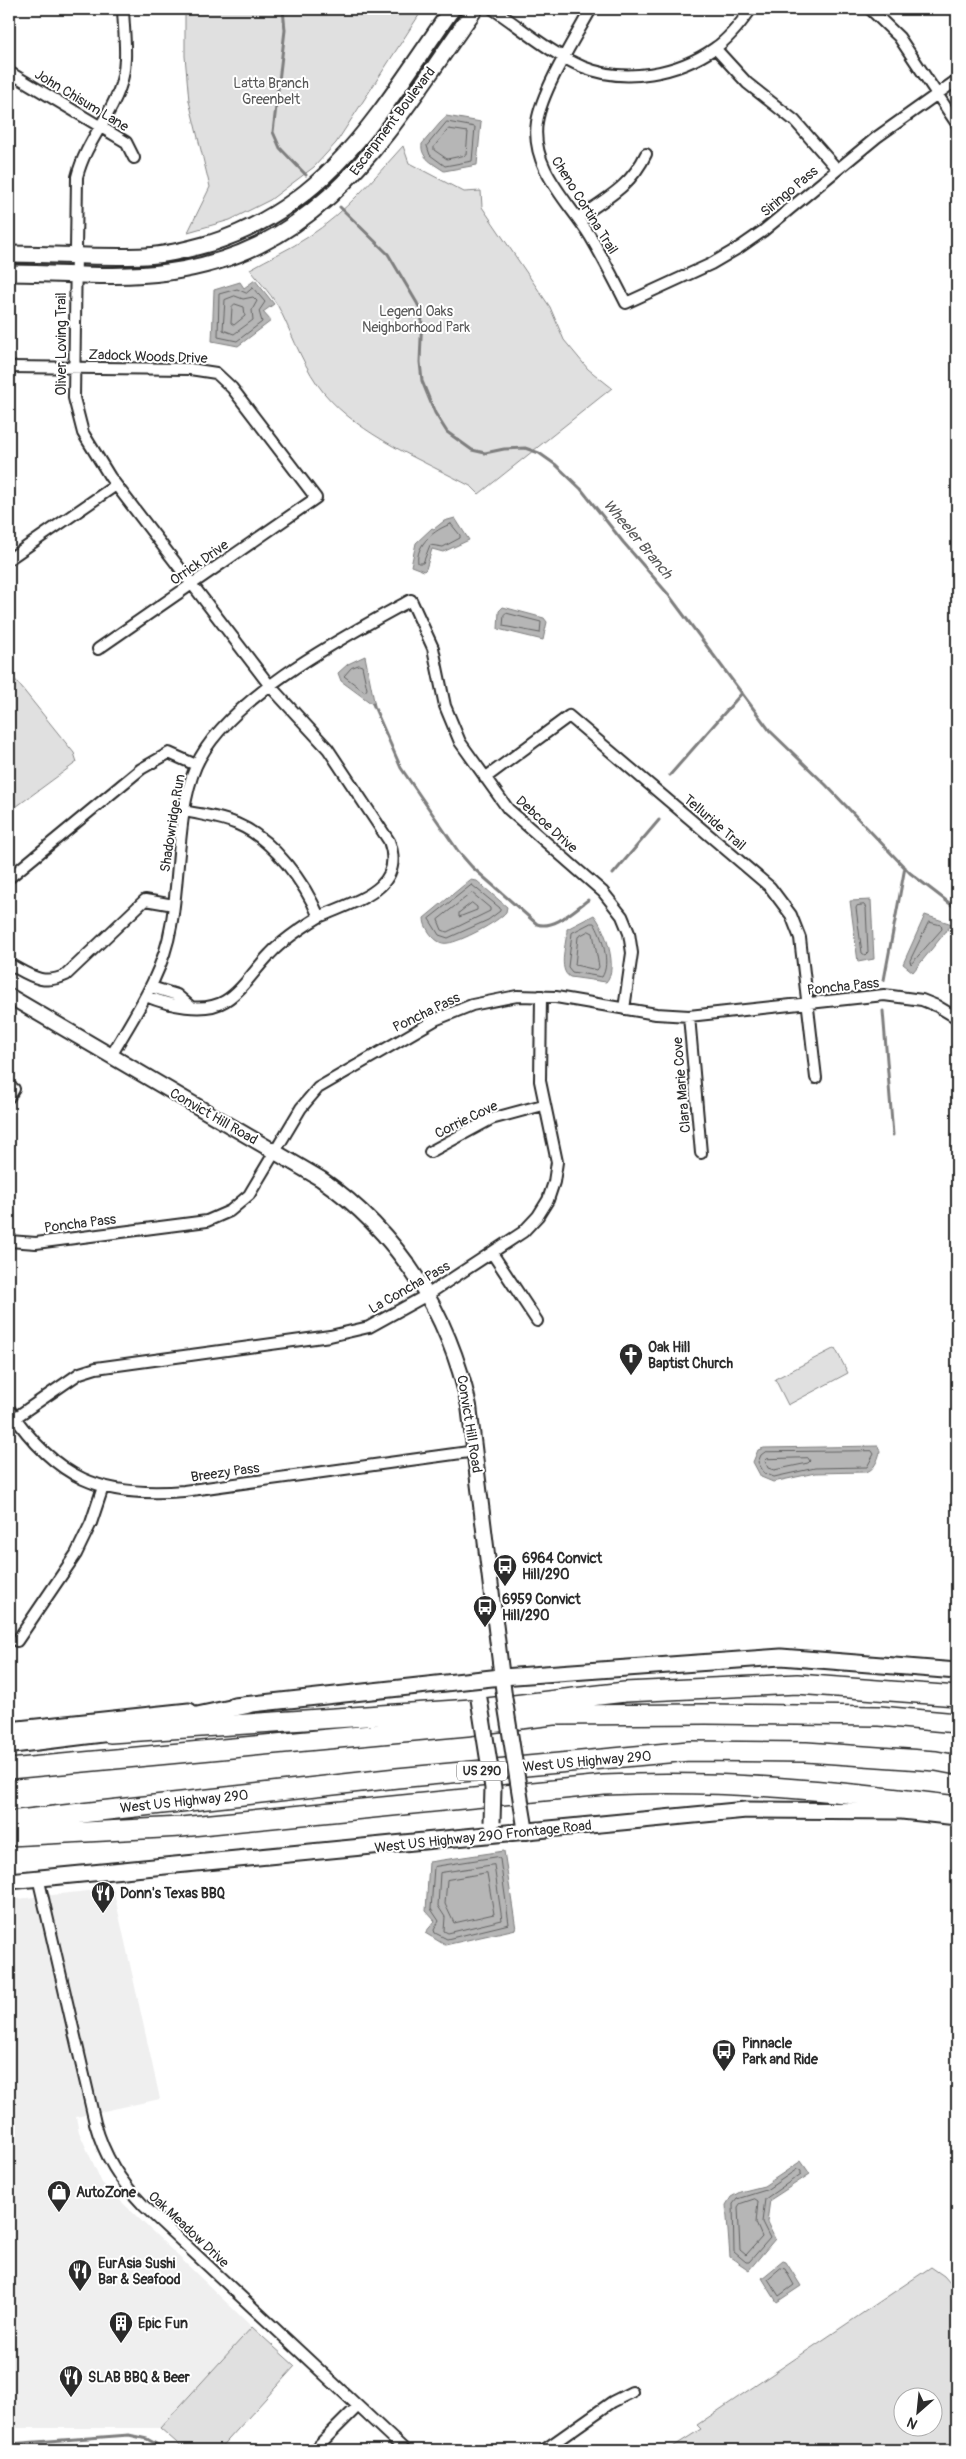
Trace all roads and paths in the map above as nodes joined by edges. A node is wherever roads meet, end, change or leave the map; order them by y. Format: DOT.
graph roads {
  1 [pos="123,9"];
  2 [pos="452,9"];
  3 [pos="475,9"];
  4 [pos="493,9"];
  5 [pos="591,9"];
  6 [pos="751,9"];
  7 [pos="870,9"];
  8 [pos="715,48"];
  9 [pos="565,58"];
  10 [pos="9,74"];
  11 [pos="957,80"];
  12 [pos="938,94"];
  13 [pos="957,124"];
  14 [pos="100,126"];
  15 [pos="646,154"];
  16 [pos="134,158"];
  17 [pos="836,169"];
  18 [pos="578,218"];
  19 [pos="9,254"];
  20 [pos="75,254"];
  21 [pos="9,273"];
  22 [pos="75,274"];
  23 [pos="626,303"];
  24 [pos="9,367"];
  25 [pos="74,368"];
  26 [pos="116,485"];
  27 [pos="316,498"];
  28 [pos="9,559"];
  29 [pos="193,584"];
  30 [pos="411,600"];
  31 [pos="98,649"];
  32 [pos="270,686"];
  33 [pos="196,765"];
  34 [pos="485,778"];
  35 [pos="185,811"];
  36 [pos="9,878"];
  37 [pos="174,906"];
  38 [pos="319,917"];
  39 [pos="9,964"];
  40 [pos="149,992"];
  41 [pos="9,996"];
  42 [pos="541,996"];
  43 [pos="808,1003"];
  44 [pos="624,1009"];
  45 [pos="689,1016"];
  46 [pos="957,1018"];
  47 [pos="111,1056"];
  48 [pos="816,1078"];
  49 [pos="543,1105"];
  50 [pos="276,1152"];
  51 [pos="430,1152"];
  52 [pos="701,1152"];
  53 [pos="9,1241"];
  54 [pos="492,1253"];
  55 [pos="427,1295"];
  56 [pos="537,1321"];
  57 [pos="9,1409"];
  58 [pos="12,1420"];
  59 [pos="476,1451"];
  60 [pos="103,1487"];
  61 [pos="17,1641"];
  62 [pos="957,1671"];
  63 [pos="501,1677"];
  64 [pos="452,1683"];
  65 [pos="957,1696"];
  66 [pos="483,1703"];
  67 [pos="247,1705"];
  68 [pos="957,1723"];
  69 [pos="9,1730"];
  70 [pos="110,1733"];
  71 [pos="348,1737"];
  72 [pos="9,1745"];
  73 [pos="957,1765"];
  74 [pos="9,1769"];
  75 [pos="957,1806"];
  76 [pos="957,1817"];
  77 [pos="9,1821"];
  78 [pos="526,1832"];
  79 [pos="9,1836"];
  80 [pos="476,1837"];
  81 [pos="38,1877"];
  82 [pos="9,1881"];
  83 [pos="632,2392"];
  84 [pos="358,2406"];
  85 [pos="314,2450"];
  86 [pos="405,2450"];
  87 [pos="544,2450"];
  1 -- 14 [label="street, Oliver Loving Trail"];
  2 -- 20 [label="main road, Escarpment Boulevard"];
  3 -- 22 [label="main road, Escarpment Boulevard"];
  4 -- 9 [label="street"];
  5 -- 9 [label="street, Cheno Cortina Trail"];
  6 -- 8 [label="street"];
  7 -- 12 [label="street"];
  8 -- 9 [label="street"];
  8 -- 17 [label="street"];
  9 -- 18 [label="street, Cheno Cortina Trail"];
  10 -- 14 [label="street, John Chisum Lane"];
  11 -- 12 [label="street, Siringo Pass"];
  12 -- 13 [label="street"];
  12 -- 17 [label="street, Siringo Pass"];
  14 -- 16 [label="street, John Chisum Lane"];
  14 -- 20 [label="street, Oliver Loving Trail"];
  15 -- 18 [label="street"];
  17 -- 23 [label="street, Siringo Pass"];
  18 -- 23 [label="street, Cheno Cortina Trail"];
  19 -- 20 [label="main road, Escarpment Boulevard"];
  20 -- 22 [label="street, Oliver Loving Trail"];
  21 -- 22 [label="main road, Escarpment Boulevard"];
  22 -- 25 [label="street, Oliver Loving Trail"];
  24 -- 25 [label="street, Zadock Woods Drive"];
  25 -- 26 [label="street, Oliver Loving Trail"];
  25 -- 27 [label="street, Zadock Woods Drive"];
  26 -- 28 [label="street"];
  26 -- 29 [label="street, Oliver Loving Trail"];
  27 -- 29 [label="street, Orrick Drive"];
  29 -- 31 [label="street, Orrick Drive"];
  29 -- 32 [label="street, Oliver Loving Trail"];
  30 -- 32 [label="street, Shadowridge Run"];
  30 -- 34 [label="street, Debcoe Drive"];
  32 -- 33 [label="street, Shadowridge Run"];
  32 -- 38 [label="street, Oliver Loving Trail"];
  33 -- 35 [label="street, Shadowridge Run"];
  33 -- 36 [label="street"];
  34 -- 43 [label="street, Telluride Trail"];
  34 -- 44 [label="street, Debcoe Drive"];
  35 -- 37 [label="street, Shadowridge Run"];
  35 -- 38 [label="street"];
  37 -- 39 [label="street"];
  37 -- 40 [label="street, Shadowridge Run"];
  38 -- 40 [label="street, Oliver Loving Trail"];
  40 -- 47 [label="street, Shadowridge Run"];
  41 -- 47 [label="street, Convict Hill Road"];
  42 -- 44 [label="street, Poncha Pass"];
  42 -- 49 [label="street, La Concha Pass"];
  42 -- 50 [label="street, Poncha Pass"];
  43 -- 45 [label="street, Poncha Pass"];
  43 -- 46 [label="street, Poncha Pass"];
  43 -- 48 [label="street, Telluride Trail"];
  44 -- 45 [label="street, Poncha Pass"];
  45 -- 52 [label="street, Clara Marie Cove"];
  47 -- 50 [label="street, Convict Hill Road"];
  49 -- 51 [label="street, Corrie Cove"];
  49 -- 54 [label="street, La Concha Pass"];
  50 -- 53 [label="street, Poncha Pass"];
  50 -- 55 [label="street, Convict Hill Road"];
  54 -- 55 [label="street, La Concha Pass"];
  54 -- 56 [label="street"];
  55 -- 58 [label="street, La Concha Pass"];
  55 -- 59 [label="street, Convict Hill Road"];
  57 -- 58 [label="street, Breezy Pass"];
  58 -- 60 [label="street, Breezy Pass"];
  59 -- 60 [label="street, Breezy Pass"];
  59 -- 63 [label="street, Convict Hill Road"];
  60 -- 61 [label="street"];
  62 -- 63 [label="main road"];
  63 -- 64 [label="main road"];
  63 -- 78 [label="street, Convict Hill Road, bridge"];
  64 -- 66 [label="main road"];
  64 -- 67 [label="main road"];
  65 -- 66 [label="highway"];
  66 -- 70 [label="highway"];
  66 -- 71 [label="highway"];
  66 -- 80 [label="main road, bridge"];
  67 -- 69 [label="main road"];
  67 -- 70 [label="main road"];
  68 -- 71 [label="highway"];
  70 -- 72 [label="main road"];
  71 -- 74 [label="highway"];
  73 -- 77 [label="highway, West US Highway 290 / US 290"];
  75 -- 79 [label="highway, US 290"];
  76 -- 78 [label="main road, West US Highway 290 Frontage Road"];
  78 -- 80 [label="main road, West US Highway 290 Frontage Road"];
  80 -- 81 [label="main road, West US Highway 290 Frontage Road"];
  81 -- 82 [label="main road, West US Highway 290 Frontage Road"];
  81 -- 84 [label="street, Oak Meadow Drive"];
  83 -- 87 [label="street"];
  84 -- 85 [label="street"];
  84 -- 86 [label="street, Oak Meadow Drive"];
}
